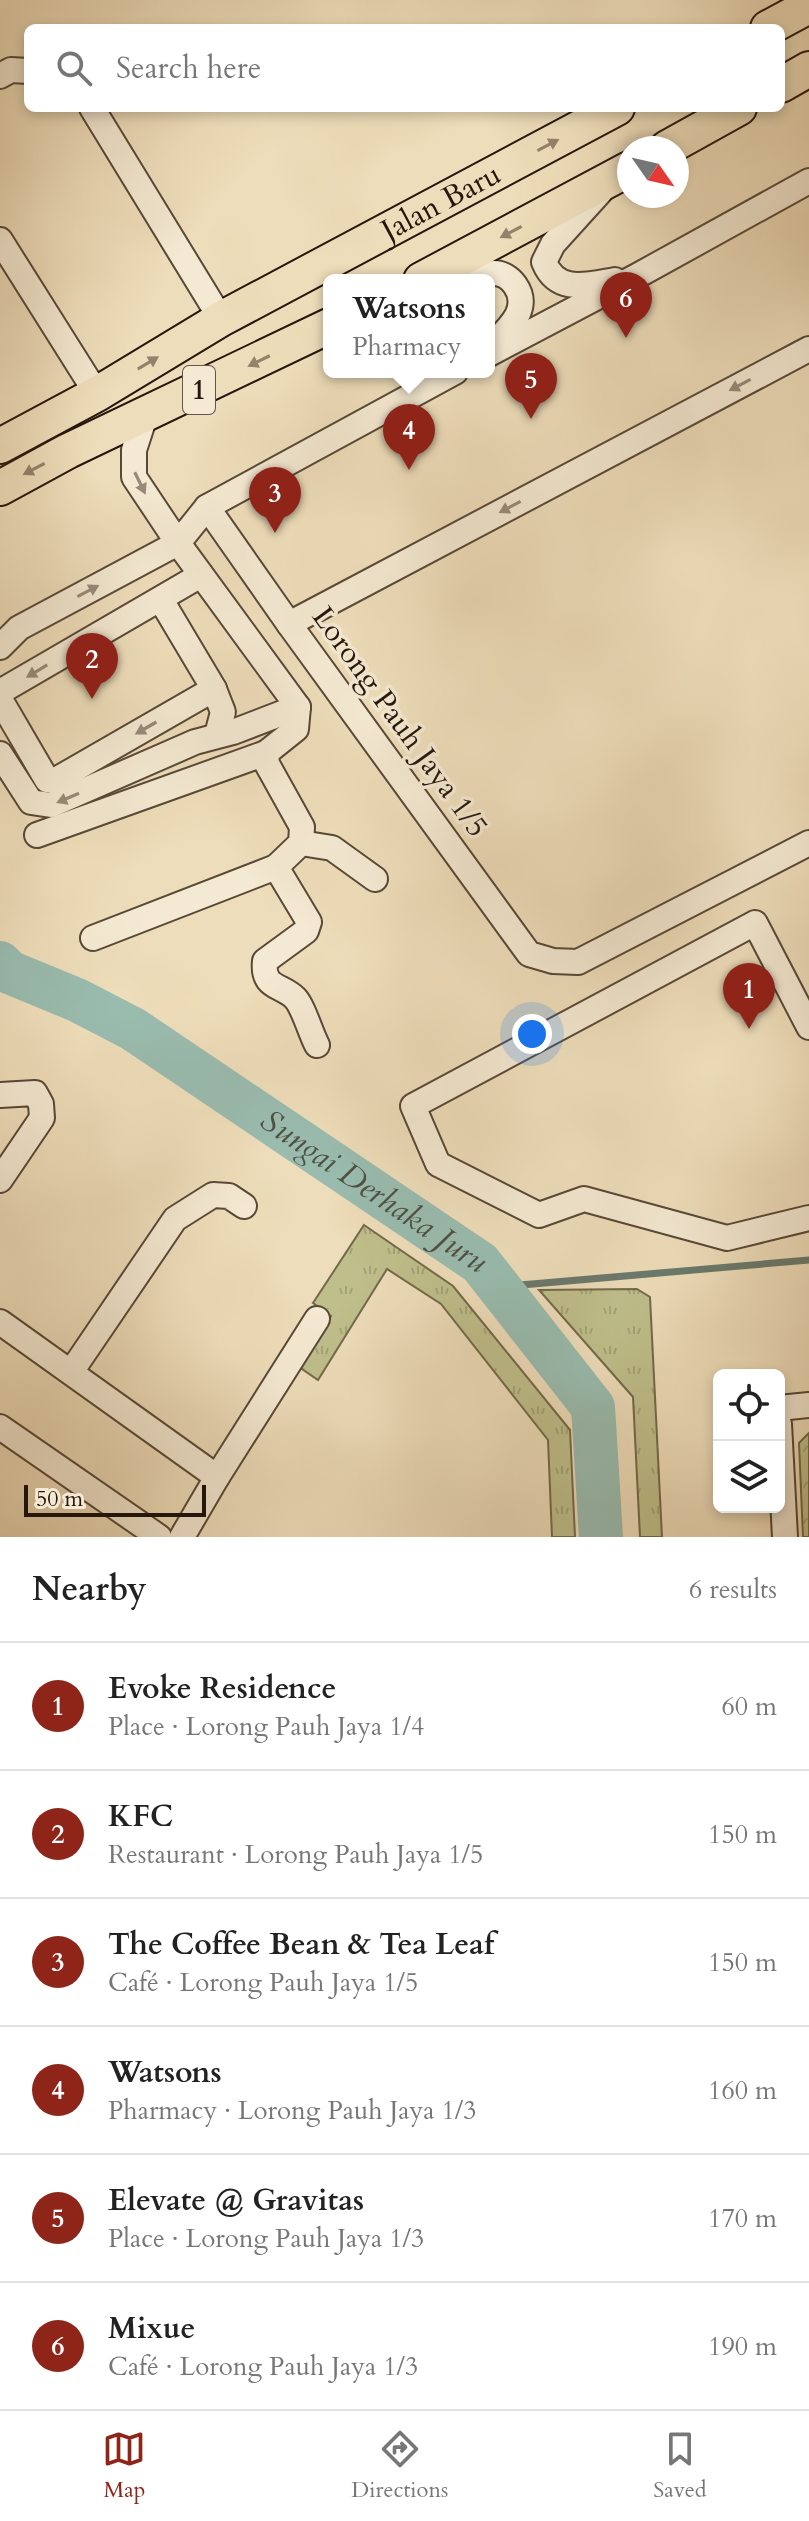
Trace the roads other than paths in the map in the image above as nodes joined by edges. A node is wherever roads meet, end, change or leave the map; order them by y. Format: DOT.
graph roads {
  1 [pos="809,6"];
  2 [pos="775,24"];
  3 [pos="809,69"];
  4 [pos="24,71"];
  5 [pos="0,76"];
  6 [pos="785,83"];
  7 [pos="94,112"];
  8 [pos="609,112"];
  9 [pos="732,112"];
  10 [pos="689,136"];
  11 [pos="617,175"];
  12 [pos="617,177"];
  13 [pos="809,181"];
  14 [pos="0,240"];
  15 [pos="432,274"];
  16 [pos="490,274"];
  17 [pos="637,276"];
  18 [pos="221,319"];
  19 [pos="323,329"];
  20 [pos="495,341"];
  21 [pos="809,349"];
  22 [pos="495,351"];
  23 [pos="444,378"];
  24 [pos="97,394"];
  25 [pos="145,416"];
  26 [pos="0,446"];
  27 [pos="0,488"];
  28 [pos="207,507"];
  29 [pos="167,549"];
  30 [pos="201,575"];
  31 [pos="170,594"];
  32 [pos="289,624"];
  33 [pos="0,647"];
  34 [pos="214,689"];
  35 [pos="0,693"];
  36 [pos="298,707"];
  37 [pos="176,711"];
  38 [pos="206,738"];
  39 [pos="266,753"];
  40 [pos="0,754"];
  41 [pos="101,754"];
  42 [pos="115,778"];
  43 [pos="37,835"];
  44 [pos="301,843"];
  45 [pos="809,843"];
  46 [pos="276,867"];
  47 [pos="375,879"];
  48 [pos="93,938"];
  49 [pos="809,1027"];
  50 [pos="317,1045"];
  51 [pos="0,1095"];
  52 [pos="0,1180"];
  53 [pos="244,1206"];
  54 [pos="809,1218"];
  55 [pos="317,1319"];
  56 [pos="0,1322"];
  57 [pos="71,1372"];
  58 [pos="809,1405"];
  59 [pos="785,1407"];
  60 [pos="0,1427"];
  61 [pos="780,1441"];
  62 [pos="217,1477"];
  63 [pos="159,1537"];
  64 [pos="182,1537"];
  65 [pos="785,1537"];
  1 -- 2 [label="highway"];
  3 -- 6 [label="highway"];
  4 -- 5 [label="street"];
  7 -- 18 [label="street"];
  18 -- 8 [label="highway, Jalan Baru / 1, one-way"];
  9 -- 10 [label="highway"];
  11 -- 15 [label="highway, one-way"];
  12 -- 17 [label="street"];
  13 -- 17 [label="street"];
  14 -- 24 [label="street"];
  16 -- 20 [label="street"];
  17 -- 22 [label="street"];
  24 -- 18 [label="highway, Jalan Baru / 1, one-way"];
  19 -- 25 [label="highway, 1, one-way"];
  21 -- 32 [label="street, one-way"];
  23 -- 28 [label="street"];
  24 -- 26 [label="highway, Jalan Baru / 1"];
  25 -- 27 [label="highway, 1, one-way"];
  25 -- 29 [label="street, one-way"];
  28 -- 29 [label="street"];
  28 -- 32 [label="street, Lorong Pauh Jaya 1/5"];
  29 -- 30 [label="street"];
  29 -- 31 [label="street"];
  33 -- 29 [label="street, one-way"];
  30 -- 31 [label="street"];
  30 -- 36 [label="street"];
  31 -- 34 [label="street"];
  31 -- 35 [label="street, one-way"];
  32 -- 45 [label="street, Lorong Pauh Jaya 1/5"];
  34 -- 37 [label="street"];
  34 -- 38 [label="street"];
  35 -- 41 [label="street"];
  36 -- 38 [label="street"];
  36 -- 39 [label="street"];
  37 -- 38 [label="street"];
  37 -- 41 [label="street, one-way"];
  38 -- 42 [label="street"];
  39 -- 43 [label="street"];
  39 -- 44 [label="street"];
  42 -- 40 [label="street, one-way"];
  41 -- 42 [label="street"];
  44 -- 46 [label="street"];
  44 -- 47 [label="street"];
  46 -- 48 [label="street"];
  46 -- 50 [label="street"];
  49 -- 54 [label="street"];
  51 -- 52 [label="street"];
  53 -- 57 [label="street"];
  55 -- 62 [label="street"];
  56 -- 57 [label="street"];
  57 -- 62 [label="street"];
  58 -- 59 [label="street"];
  60 -- 63 [label="street"];
  61 -- 65 [label="street"];
  62 -- 64 [label="street"];
}
